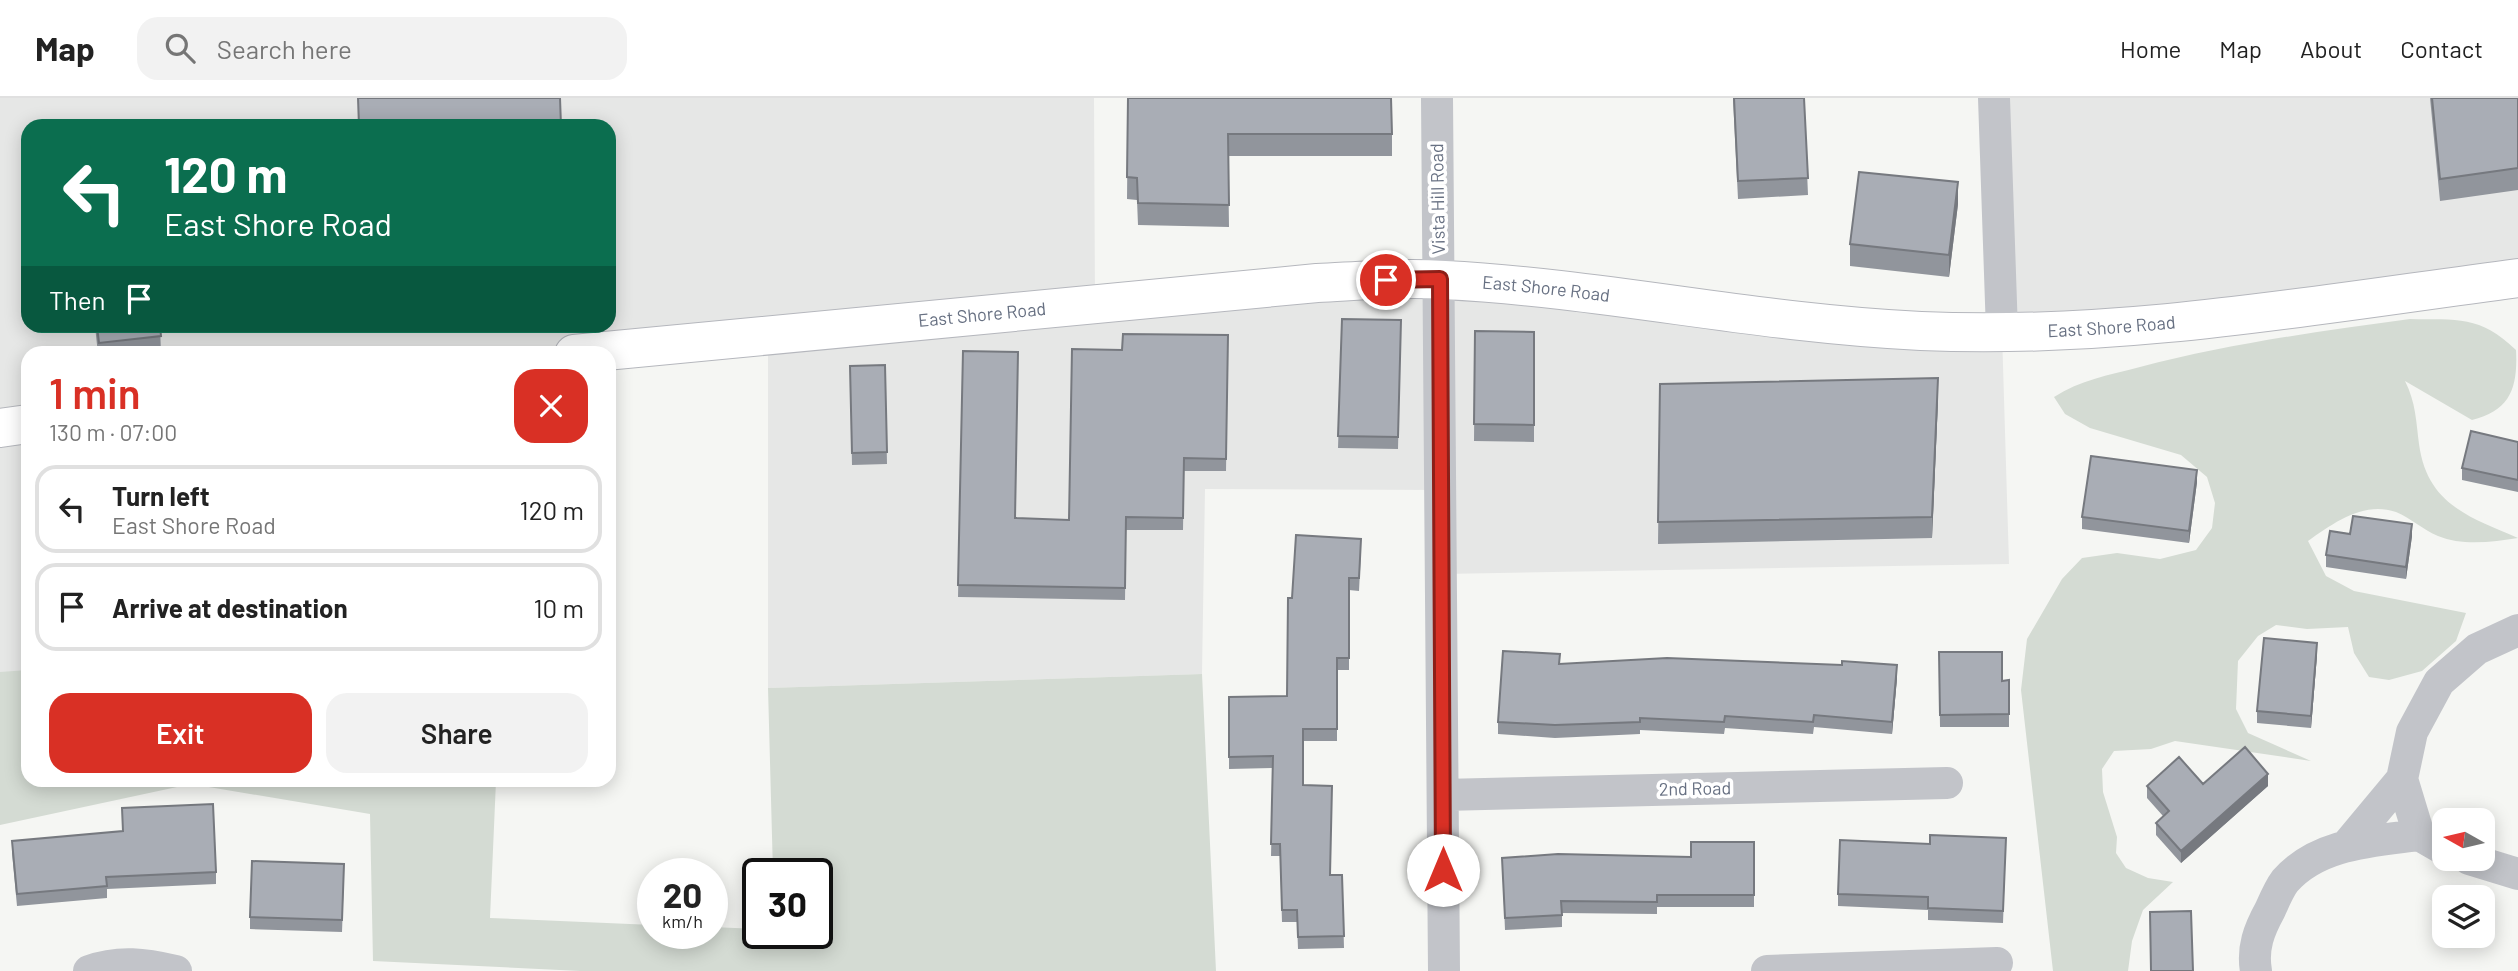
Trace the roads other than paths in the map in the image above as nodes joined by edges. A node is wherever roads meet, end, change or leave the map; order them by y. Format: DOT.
graph roads {
  1 [pos="1437,98"];
  2 [pos="1994,98"];
  3 [pos="2518,278"];
  4 [pos="1440,279"];
  5 [pos="2002,332"];
  6 [pos="616,350"];
  7 [pos="21,425"];
  8 [pos="0,428"];
  9 [pos="2518,630"];
  10 [pos="2402,779"];
  11 [pos="1947,783"];
  12 [pos="1443,795"];
  13 [pos="2426,834"];
  14 [pos="2347,845"];
  15 [pos="2496,867"];
  16 [pos="2518,874"];
  17 [pos="1997,963"];
  18 [pos="89,971"];
  19 [pos="176,971"];
  20 [pos="1444,971"];
  21 [pos="1768,971"];
  22 [pos="2256,971"];
  1 -- 4 [label="street, Vista Hill Road"];
  2 -- 5 [label="street"];
  3 -- 5 [label="main road, East Shore Road"];
  4 -- 5 [label="main road, East Shore Road"];
  4 -- 6 [label="main road, East Shore Road"];
  4 -- 12 [label="street, Vista Hill Road"];
  7 -- 8 [label="main road"];
  9 -- 10 [label="street"];
  10 -- 13 [label="street"];
  10 -- 14 [label="street"];
  11 -- 12 [label="street, 2nd Road"];
  12 -- 20 [label="street, Vista Hill Road"];
  13 -- 14 [label="street"];
  14 -- 22 [label="street"];
  15 -- 16 [label="street"];
  17 -- 21 [label="street"];
  18 -- 19 [label="street"];
}
